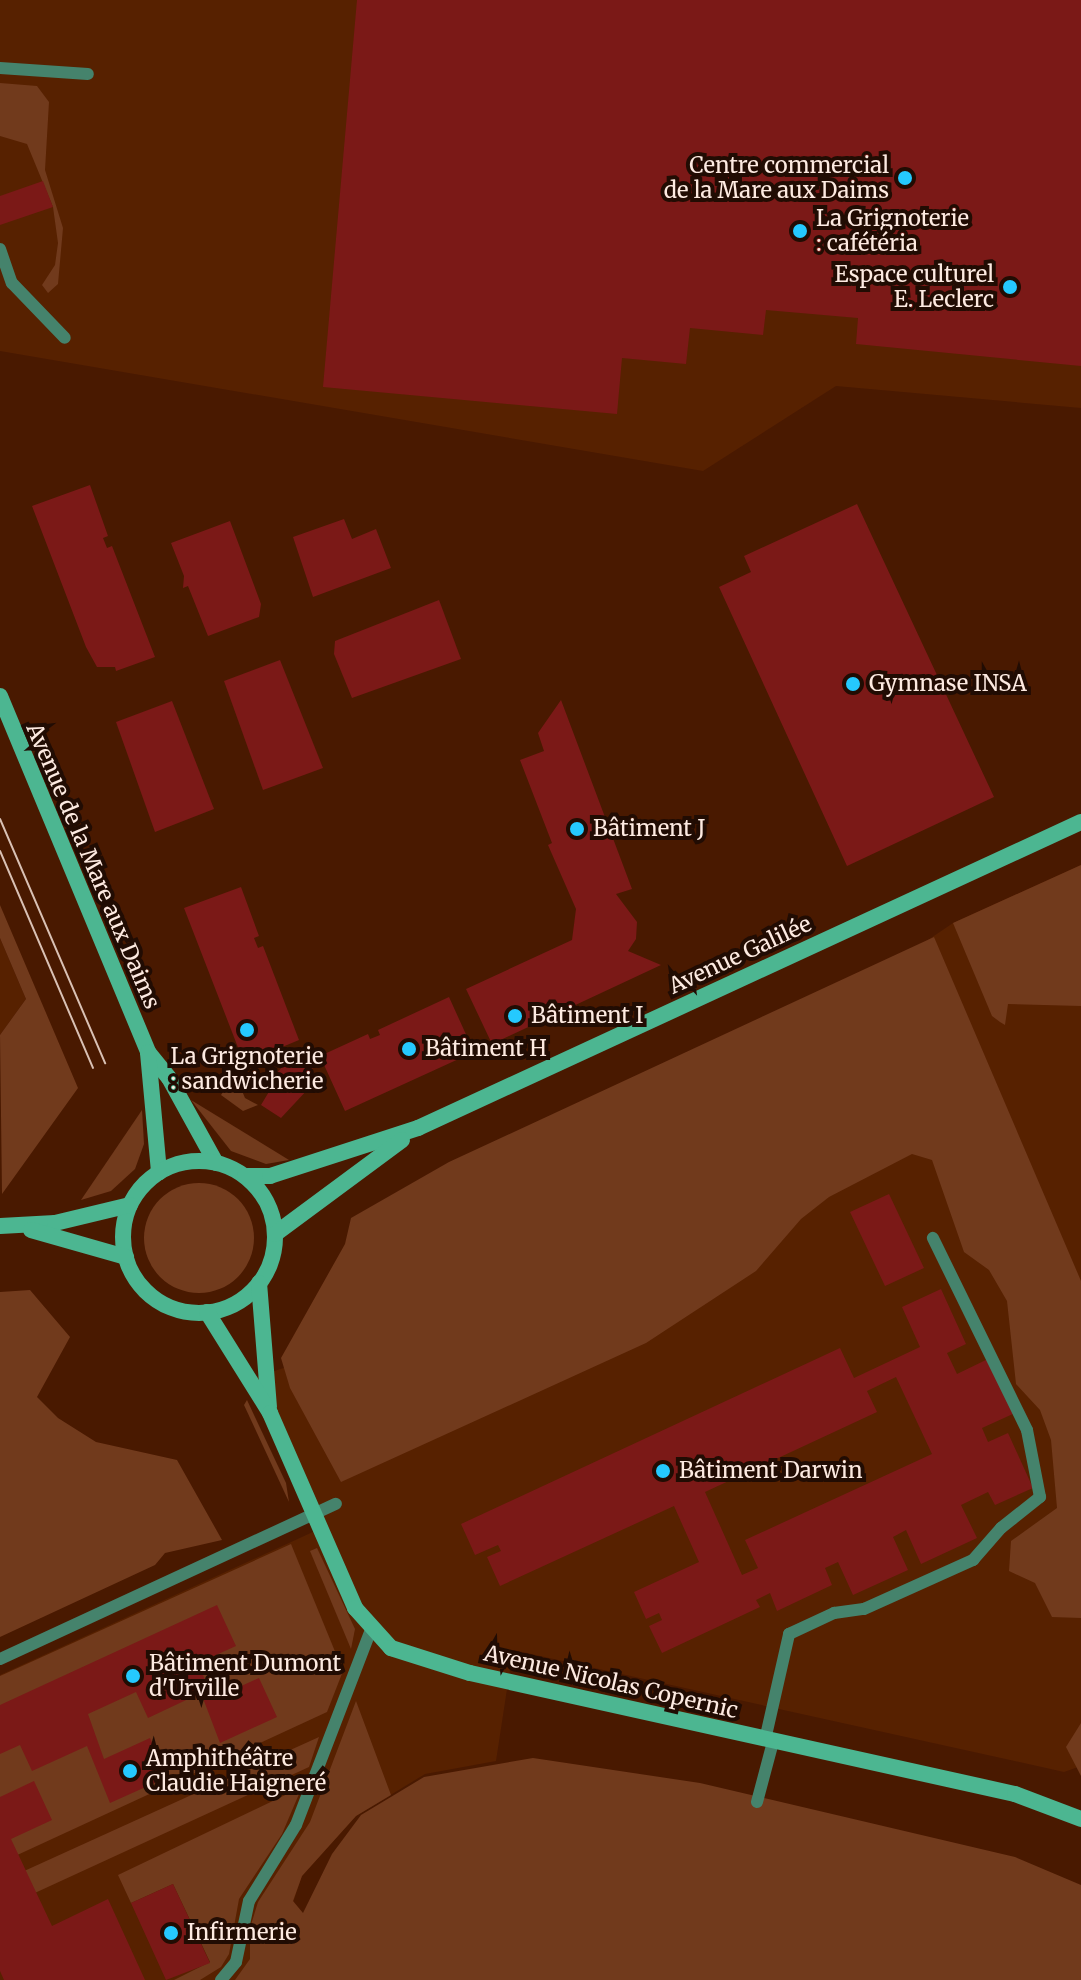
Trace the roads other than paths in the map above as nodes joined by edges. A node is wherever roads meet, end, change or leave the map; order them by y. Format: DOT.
graph roads {
  1 [pos="0,68"];
  2 [pos="88,74"];
  3 [pos="0,249"];
  4 [pos="65,338"];
  5 [pos="0,696"];
  6 [pos="1081,822"];
  7 [pos="148,1052"];
  8 [pos="418,1128"];
  9 [pos="216,1163"];
  10 [pos="159,1172"];
  11 [pos="245,1176"];
  12 [pos="130,1205"];
  13 [pos="0,1226"];
  14 [pos="20,1227"];
  15 [pos="275,1234"];
  16 [pos="933,1238"];
  17 [pos="126,1257"];
  18 [pos="259,1283"];
  19 [pos="207,1312"];
  20 [pos="270,1413"];
  21 [pos="336,1504"];
  22 [pos="313,1514"];
  23 [pos="371,1630"];
  24 [pos="0,1659"];
  25 [pos="769,1741"];
  26 [pos="757,1802"];
  27 [pos="1081,1819"];
  28 [pos="221,1980"];
  1 -- 2 [label="lane"];
  3 -- 4 [label="lane"];
  5 -- 7 [label="street, Avenue de la Mare aux Daims"];
  6 -- 8 [label="street, Avenue Galilée"];
  7 -- 9 [label="street, Avenue de la Mare aux Daims"];
  7 -- 10 [label="street, Avenue de la Mare aux Daims"];
  8 -- 11 [label="street, Avenue Galilée"];
  8 -- 15 [label="street, Avenue Galilée"];
  9 -- 10 [label="street"];
  9 -- 11 [label="street"];
  10 -- 12 [label="street"];
  11 -- 15 [label="street"];
  12 -- 14 [label="street"];
  12 -- 17 [label="street"];
  13 -- 14 [label="street"];
  14 -- 17 [label="street"];
  15 -- 18 [label="street"];
  16 -- 25 [label="lane"];
  17 -- 19 [label="street"];
  18 -- 19 [label="street"];
  18 -- 20 [label="street, Avenue Nicolas Copernic"];
  19 -- 20 [label="street, Avenue Nicolas Copernic"];
  20 -- 22 [label="street, Avenue Nicolas Copernic"];
  21 -- 22 [label="lane"];
  22 -- 23 [label="street, Avenue Nicolas Copernic"];
  22 -- 24 [label="lane"];
  23 -- 25 [label="street, Avenue Nicolas Copernic"];
  23 -- 28 [label="lane"];
  25 -- 26 [label="lane"];
  25 -- 27 [label="street, Avenue Nicolas Copernic"];
}
